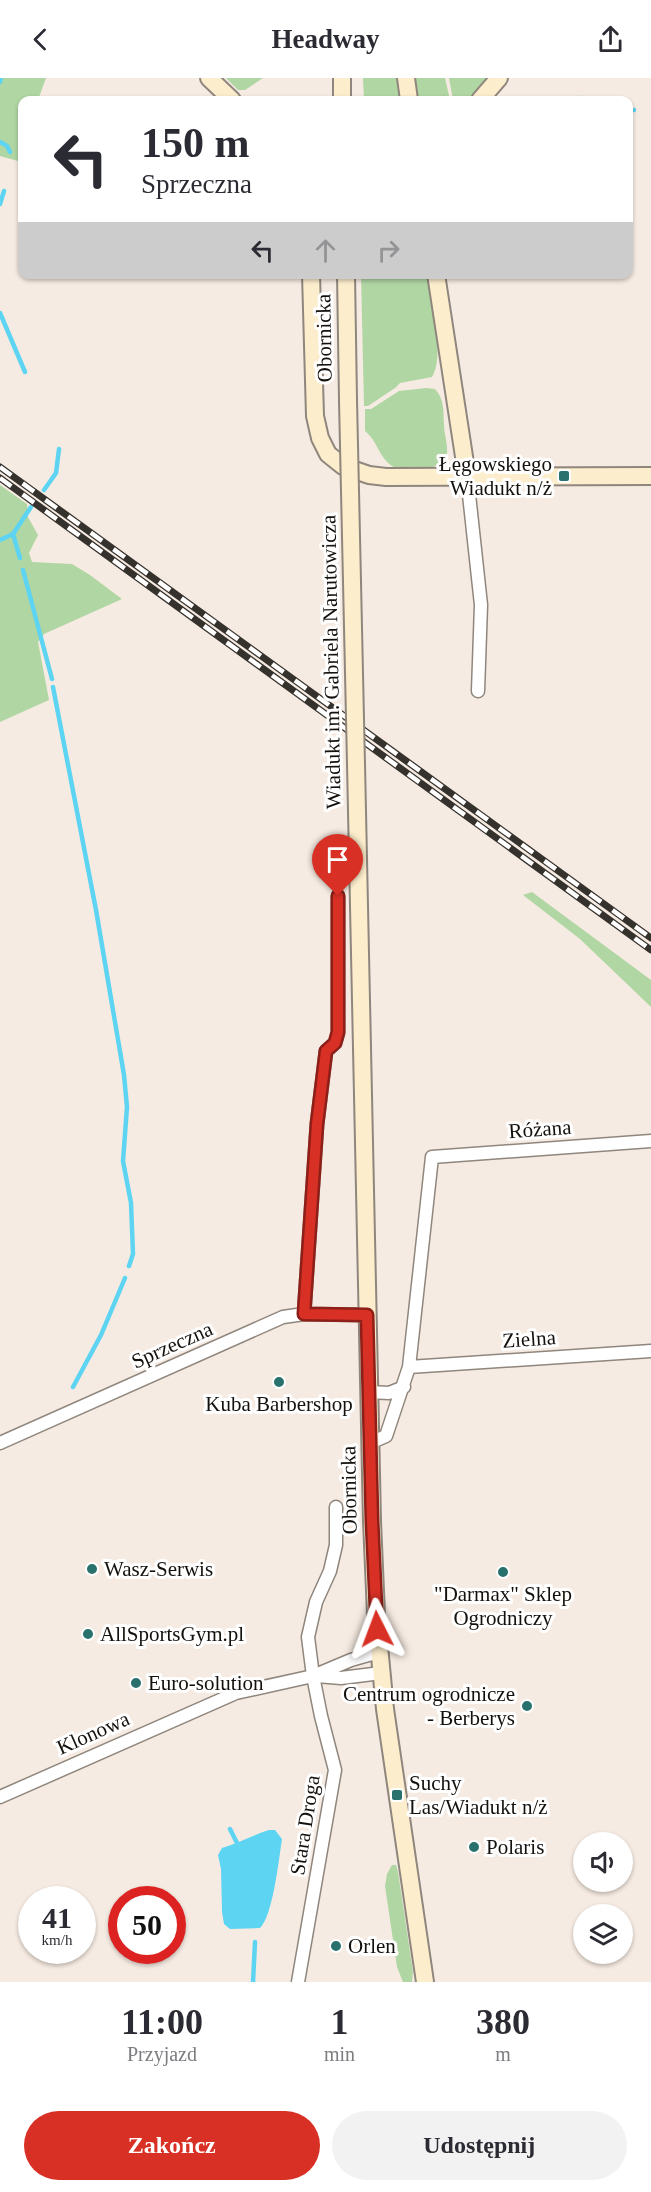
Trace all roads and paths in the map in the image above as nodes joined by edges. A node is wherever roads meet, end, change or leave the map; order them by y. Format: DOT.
graph roads {
  1 [pos="209,78"];
  2 [pos="342,78"];
  3 [pos="406,78"];
  4 [pos="499,78"];
  5 [pos="228,96"];
  6 [pos="342,96"];
  7 [pos="408,96"];
  8 [pos="483,96"];
  9 [pos="311,279"];
  10 [pos="346,279"];
  11 [pos="437,279"];
  12 [pos="348,400"];
  13 [pos="467,476"];
  14 [pos="651,476"];
  15 [pos="478,691"];
  16 [pos="338,896"];
  17 [pos="361,994"];
  18 [pos="651,1141"];
  19 [pos="304,1314"];
  20 [pos="367,1315"];
  21 [pos="651,1351"];
  22 [pos="410,1367"];
  23 [pos="404,1387"];
  24 [pos="369,1392"];
  25 [pos="0,1443"];
  26 [pos="370,1443"];
  27 [pos="336,1507"];
  28 [pos="379,1652"];
  29 [pos="381,1673"];
  30 [pos="313,1676"];
  31 [pos="0,1797"];
  32 [pos="298,1982"];
  33 [pos="425,1982"];
  1 -- 5 [label="main road"];
  2 -- 6 [label="main road"];
  3 -- 7 [label="main road"];
  4 -- 8 [label="main road"];
  9 -- 13 [label="main road"];
  10 -- 12 [label="main road, Obornicka"];
  11 -- 13 [label="main road"];
  12 -- 17 [label="main road, Wiadukt im. Gabriela Narutowicza, bridge"];
  13 -- 14 [label="main road"];
  13 -- 15 [label="street"];
  16 -- 19 [label="street"];
  17 -- 20 [label="main road, Obornicka"];
  18 -- 22 [label="street, Różana"];
  19 -- 20 [label="street, Sprzeczna"];
  19 -- 25 [label="street, Sprzeczna"];
  20 -- 24 [label="main road, Obornicka"];
  21 -- 22 [label="street, Zielna"];
  22 -- 23 [label="street"];
  23 -- 24 [label="street"];
  23 -- 26 [label="street"];
  24 -- 26 [label="main road, Obornicka"];
  26 -- 28 [label="main road, Obornicka"];
  27 -- 30 [label="street"];
  28 -- 29 [label="main road, Obornicka"];
  28 -- 30 [label="street"];
  29 -- 30 [label="street"];
  29 -- 33 [label="main road, Obornicka"];
  30 -- 31 [label="street, Klonowa"];
  30 -- 32 [label="street, Stara Droga"];
}
